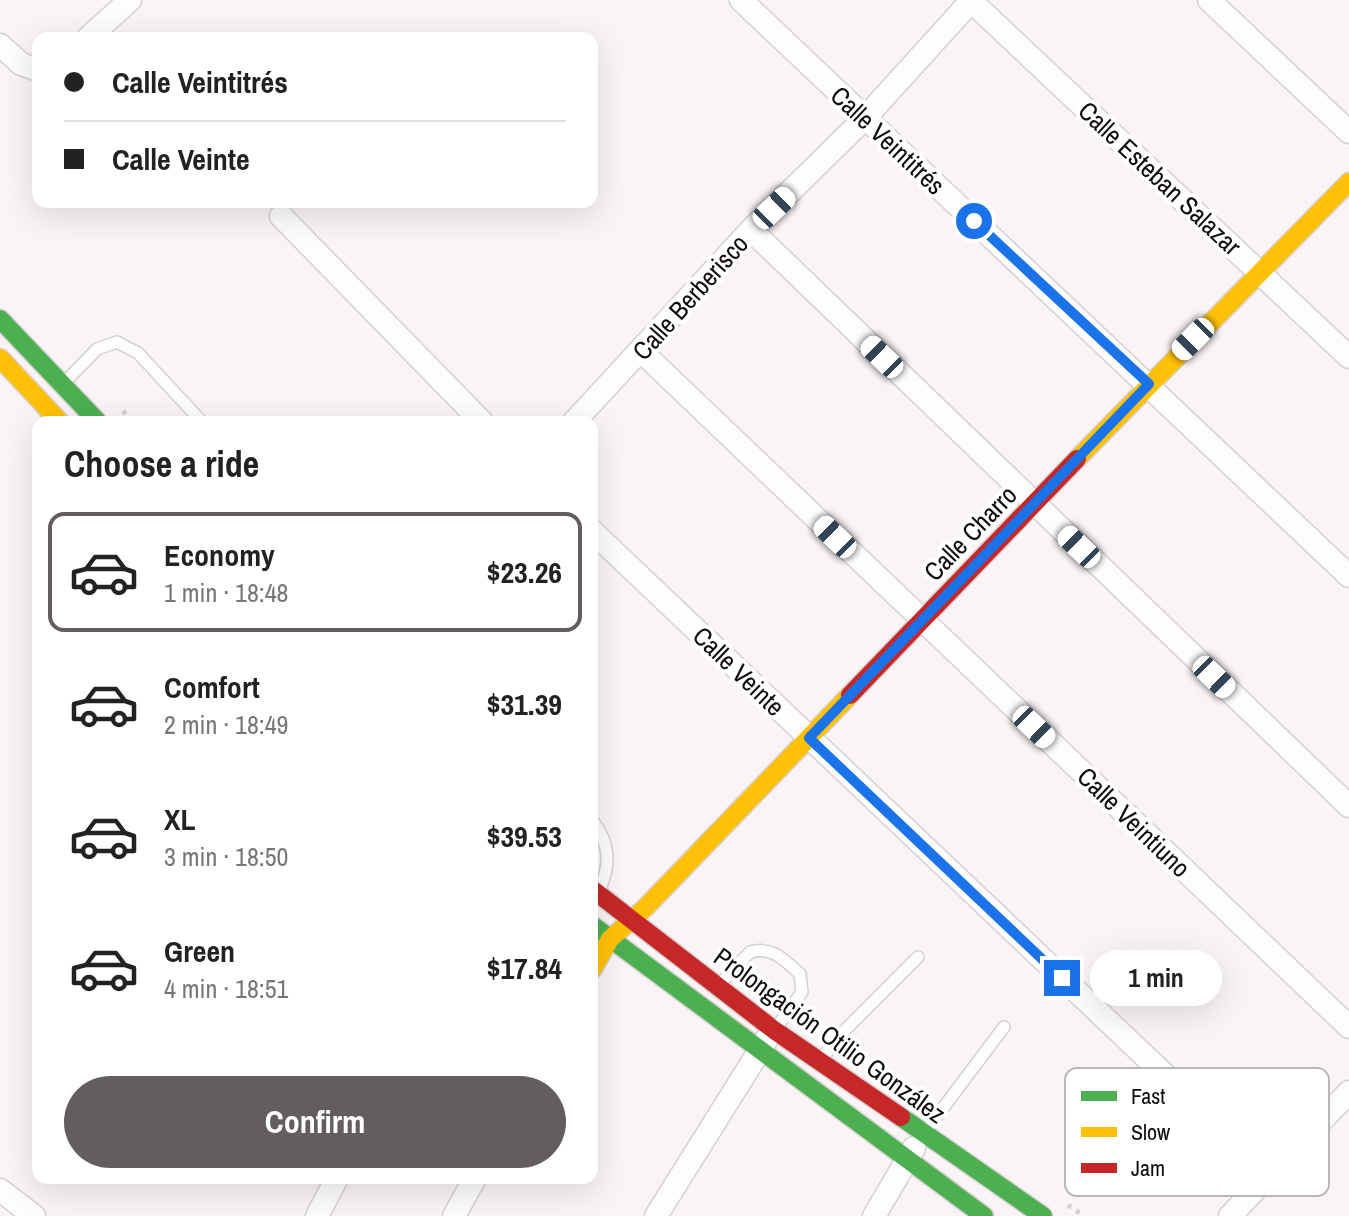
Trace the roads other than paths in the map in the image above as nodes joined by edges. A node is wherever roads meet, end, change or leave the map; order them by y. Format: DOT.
graph roads {
  1 [pos="130,0"];
  2 [pos="741,0"];
  3 [pos="971,0"];
  4 [pos="1209,0"];
  5 [pos="95,32"];
  6 [pos="0,45"];
  7 [pos="32,68"];
  8 [pos="865,118"];
  9 [pos="1349,132"];
  10 [pos="1349,182"];
  11 [pos="281,216"];
  12 [pos="751,230"];
  13 [pos="1260,272"];
  14 [pos="0,319"];
  15 [pos="641,351"];
  16 [pos="1349,357"];
  17 [pos="0,358"];
  18 [pos="62,384"];
  19 [pos="1149,384"];
  20 [pos="43,405"];
  21 [pos="54,416"];
  22 [pos="92,416"];
  23 [pos="196,416"];
  24 [pos="476,416"];
  25 [pos="580,416"];
  26 [pos="1034,504"];
  27 [pos="598,537"];
  28 [pos="1349,576"];
  29 [pos="922,620"];
  30 [pos="809,738"];
  31 [pos="1349,806"];
  32 [pos="598,829"];
  33 [pos="598,885"];
  34 [pos="598,898"];
  35 [pos="630,921"];
  36 [pos="598,930"];
  37 [pos="610,939"];
  38 [pos="918,957"];
  39 [pos="598,960"];
  40 [pos="717,987"];
  41 [pos="701,1007"];
  42 [pos="1004,1027"];
  43 [pos="1349,1027"];
  44 [pos="774,1030"];
  45 [pos="758,1050"];
  46 [pos="820,1062"];
  47 [pos="1157,1068"];
  48 [pos="804,1084"];
  49 [pos="1349,1092"];
  50 [pos="1329,1112"];
  51 [pos="922,1134"];
  52 [pos="906,1160"];
  53 [pos="334,1184"];
  54 [pos="472,1184"];
  55 [pos="0,1190"];
  56 [pos="1249,1196"];
  57 [pos="34,1216"];
  58 [pos="317,1216"];
  59 [pos="454,1216"];
  60 [pos="656,1216"];
  61 [pos="874,1216"];
  62 [pos="984,1216"];
  63 [pos="1043,1216"];
  64 [pos="1230,1216"];
  1 -- 5 [label="street"];
  2 -- 8 [label="street, Calle Veintitrés"];
  3 -- 8 [label="street, Calle Berberisco"];
  3 -- 13 [label="street, Calle Esteban Salazar"];
  4 -- 9 [label="street"];
  6 -- 7 [label="street"];
  8 -- 12 [label="street, Calle Berberisco"];
  8 -- 19 [label="street, Calle Veintitrés"];
  10 -- 13 [label="main road, Calle Charro"];
  11 -- 24 [label="street"];
  12 -- 15 [label="street, Calle Berberisco"];
  12 -- 26 [label="street"];
  13 -- 16 [label="street, Calle Esteban Salazar"];
  13 -- 19 [label="main road, Calle Charro"];
  14 -- 18 [label="main road"];
  15 -- 25 [label="street, Calle Berberisco"];
  15 -- 29 [label="street, Calle Veintiuno"];
  17 -- 20 [label="main road"];
  18 -- 20 [label="lane"];
  18 -- 22 [label="main road"];
  18 -- 23 [label="lane"];
  19 -- 26 [label="main road, Calle Charro"];
  19 -- 28 [label="street, Calle Veintitrés"];
  20 -- 21 [label="main road"];
  26 -- 29 [label="main road, Calle Charro"];
  26 -- 31 [label="street"];
  27 -- 30 [label="street, Calle Veinte"];
  29 -- 30 [label="main road, Calle Charro"];
  29 -- 43 [label="street, Calle Veintiuno"];
  30 -- 35 [label="main road, Calle Charro"];
  30 -- 47 [label="street, Calle Veinte"];
  32 -- 33 [label="lane"];
  34 -- 35 [label="main road, Prolongación Otilio González"];
  35 -- 37 [label="main road, Calle Charro"];
  35 -- 40 [label="main road, Prolongación Otilio González"];
  36 -- 37 [label="main road, Prolongación Otilio González"];
  37 -- 39 [label="main road, Calle Charro"];
  37 -- 41 [label="main road, Prolongación Otilio González"];
  38 -- 46 [label="lane"];
  40 -- 41 [label="lane"];
  40 -- 44 [label="main road, Prolongación Otilio González"];
  40 -- 44 [label="lane"];
  41 -- 45 [label="main road, Prolongación Otilio González"];
  42 -- 51 [label="lane"];
  44 -- 45 [label="street"];
  44 -- 46 [label="main road, Prolongación Otilio González"];
  45 -- 48 [label="main road, Prolongación Otilio González"];
  45 -- 60 [label="street"];
  46 -- 48 [label="lane"];
  46 -- 51 [label="main road, Prolongación Otilio González"];
  48 -- 52 [label="main road, Prolongación Otilio González"];
  49 -- 50 [label="street"];
  51 -- 52 [label="street"];
  51 -- 63 [label="main road, Prolongación Otilio González"];
  52 -- 61 [label="street"];
  52 -- 62 [label="main road, Prolongación Otilio González"];
  53 -- 58 [label="street"];
  54 -- 59 [label="street"];
  55 -- 57 [label="street"];
  56 -- 64 [label="street"];
}
